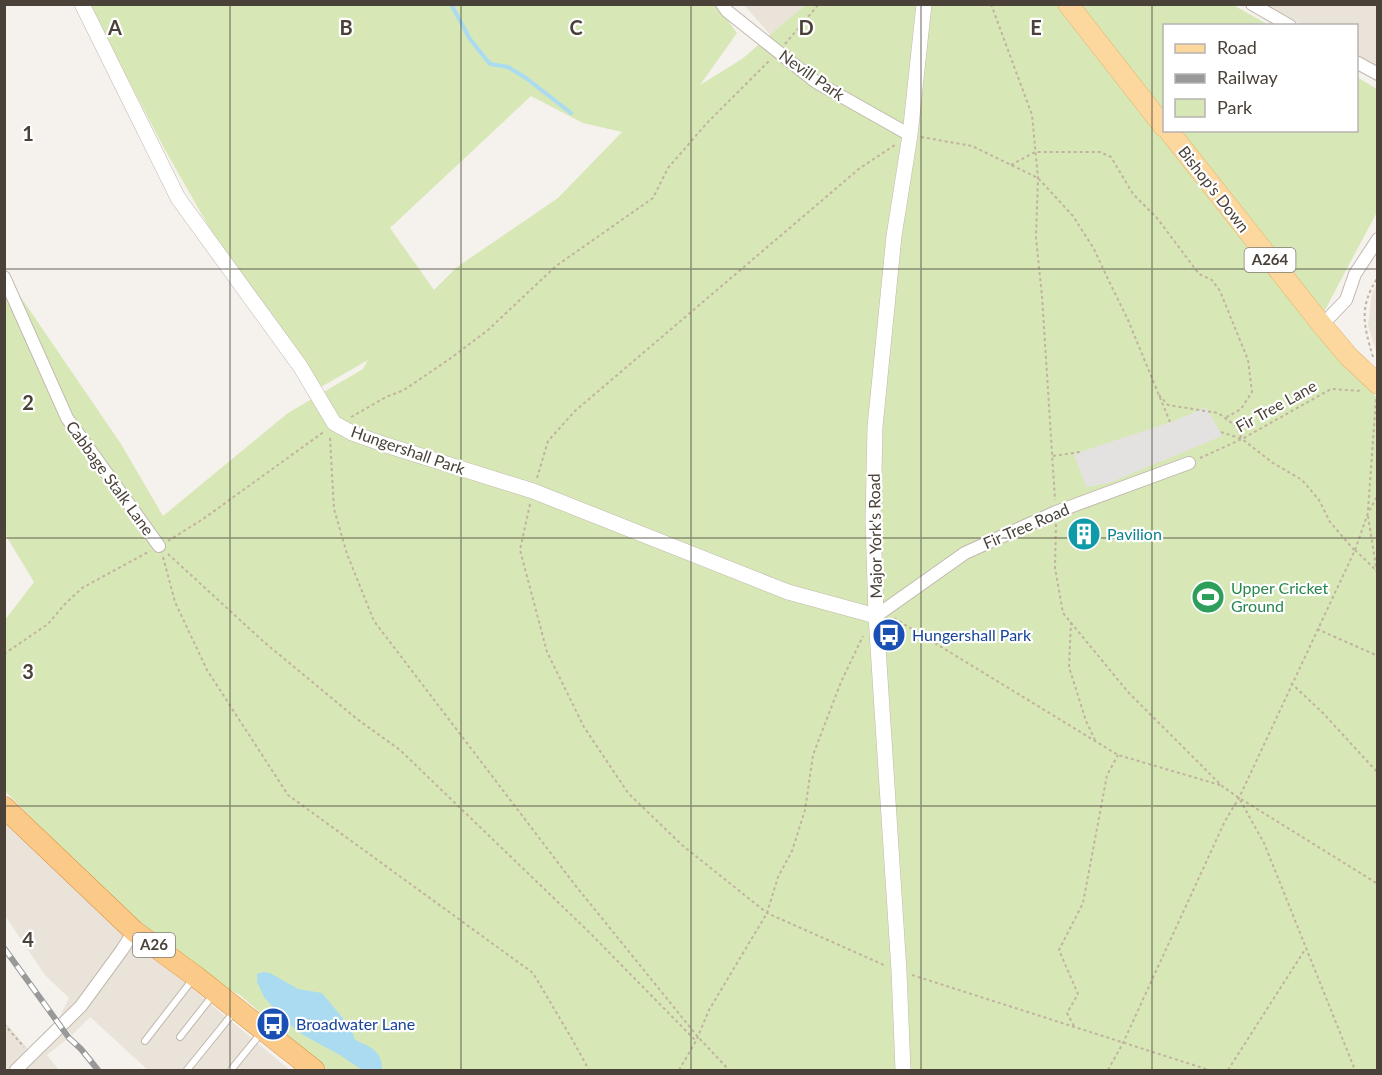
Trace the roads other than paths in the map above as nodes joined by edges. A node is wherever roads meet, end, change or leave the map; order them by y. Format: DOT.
graph roads {
  1 [pos="82,4"];
  2 [pos="722,4"];
  3 [pos="924,4"];
  4 [pos="1068,4"];
  5 [pos="1252,4"];
  6 [pos="1287,24"];
  7 [pos="1358,63"];
  8 [pos="1377,74"];
  9 [pos="1163,126"];
  10 [pos="1169,132"];
  11 [pos="910,135"];
  12 [pos="1377,239"];
  13 [pos="4,277"];
  14 [pos="1322,325"];
  15 [pos="1373,394"];
  16 [pos="1189,463"];
  17 [pos="159,546"];
  18 [pos="876,616"];
  19 [pos="4,807"];
  20 [pos="134,931"];
  21 [pos="195,976"];
  22 [pos="216,993"];
  23 [pos="237,1009"];
  24 [pos="263,1030"];
  25 [pos="180,1037"];
  26 [pos="145,1041"];
  27 [pos="187,1070"];
  28 [pos="16,1071"];
  29 [pos="231,1071"];
  30 [pos="314,1071"];
  31 [pos="903,1071"];
  1 -- 18 [label="street, Hungershall Park"];
  2 -- 11 [label="street, Nevill Park"];
  3 -- 11 [label="street, Major York's Road"];
  4 -- 9 [label="main road"];
  5 -- 6 [label="street"];
  7 -- 8 [label="street"];
  10 -- 14 [label="main road, Bishop's Down / A264"];
  11 -- 18 [label="street, Major York's Road"];
  12 -- 14 [label="street"];
  13 -- 17 [label="street, Cabbage Stalk Lane"];
  14 -- 15 [label="main road, Bishop's Down / A264"];
  16 -- 18 [label="street, Fir Tree Road"];
  18 -- 31 [label="street, Major York's Road"];
  19 -- 20 [label="highway, A26"];
  20 -- 21 [label="highway, A26"];
  20 -- 28 [label="street"];
  21 -- 22 [label="highway, A26"];
  21 -- 26 [label="lane"];
  22 -- 23 [label="highway, A26"];
  22 -- 25 [label="lane"];
  23 -- 24 [label="highway, A26"];
  23 -- 27 [label="lane"];
  24 -- 29 [label="lane"];
  24 -- 30 [label="highway, A26"];
}
